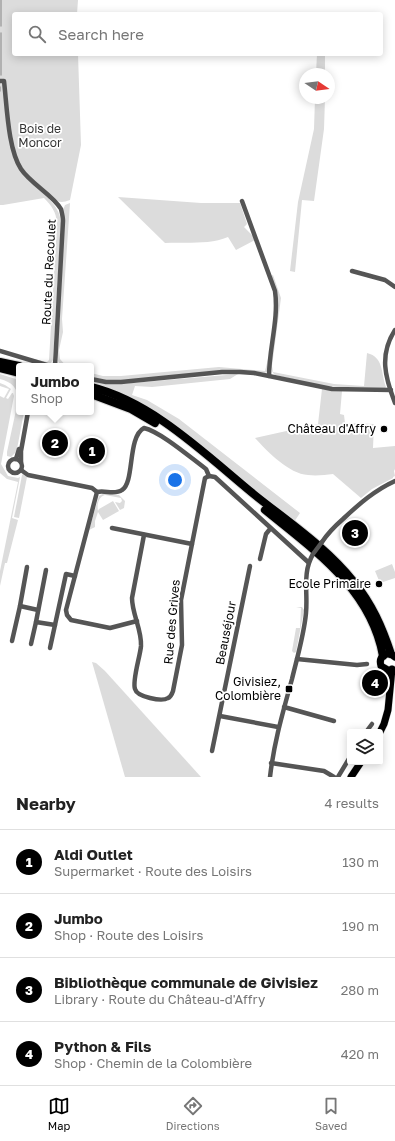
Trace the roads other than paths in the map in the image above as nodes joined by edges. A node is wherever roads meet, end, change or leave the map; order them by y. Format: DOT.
graph roads {
  1 [pos="0,81"];
  2 [pos="242,201"];
  3 [pos="352,271"];
  4 [pos="395,287"];
  5 [pos="395,330"];
  6 [pos="0,351"];
  7 [pos="0,362"];
  8 [pos="40,363"];
  9 [pos="55,363"];
  10 [pos="16,365"];
  11 [pos="0,368"];
  12 [pos="16,372"];
  13 [pos="269,376"];
  14 [pos="94,380"];
  15 [pos="94,388"];
  16 [pos="390,390"];
  17 [pos="94,395"];
  18 [pos="394,400"];
  19 [pos="26,415"];
  20 [pos="27,415"];
  21 [pos="16,459"];
  22 [pos="21,462"];
  23 [pos="21,470"];
  24 [pos="209,476"];
  25 [pos="395,481"];
  26 [pos="97,492"];
  27 [pos="112,528"];
  28 [pos="270,529"];
  29 [pos="144,535"];
  30 [pos="192,544"];
  31 [pos="260,559"];
  32 [pos="308,562"];
  33 [pos="250,566"];
  34 [pos="27,567"];
  35 [pos="46,570"];
  36 [pos="75,576"];
  37 [pos="20,606"];
  38 [pos="38,610"];
  39 [pos="137,621"];
  40 [pos="36,622"];
  41 [pos="55,626"];
  42 [pos="12,641"];
  43 [pos="31,644"];
  44 [pos="50,648"];
  45 [pos="390,656"];
  46 [pos="297,659"];
  47 [pos="367,664"];
  48 [pos="391,669"];
  49 [pos="284,707"];
  50 [pos="220,716"];
  51 [pos="334,721"];
  52 [pos="372,724"];
  53 [pos="278,727"];
  54 [pos="368,729"];
  55 [pos="379,729"];
  56 [pos="380,729"];
  57 [pos="212,751"];
  58 [pos="347,762"];
  59 [pos="271,763"];
  60 [pos="359,765"];
  61 [pos="270,777"];
  62 [pos="334,777"];
  63 [pos="338,777"];
  64 [pos="351,777"];
  1 -- 9 [label="street, Route du Recoulet"];
  2 -- 13 [label="street"];
  3 -- 4 [label="street"];
  5 -- 16 [label="street"];
  6 -- 8 [label="street"];
  7 -- 10 [label="highway"];
  11 -- 12 [label="highway"];
  13 -- 14 [label="street"];
  13 -- 16 [label="street"];
  15 -- 45 [label="highway"];
  16 -- 18 [label="street"];
  17 -- 45 [label="highway"];
  19 -- 21 [label="street"];
  20 -- 22 [label="street"];
  21 -- 22 [label="street"];
  21 -- 23 [label="street"];
  22 -- 23 [label="street"];
  23 -- 26 [label="street"];
  24 -- 26 [label="street"];
  24 -- 28 [label="street"];
  24 -- 30 [label="street"];
  25 -- 32 [label="street, bridge"];
  26 -- 36 [label="street"];
  27 -- 29 [label="street"];
  28 -- 31 [label="street"];
  28 -- 32 [label="street"];
  29 -- 30 [label="street"];
  29 -- 39 [label="street, Rue des Grives"];
  30 -- 39 [label="street, Rue des Grives"];
  32 -- 46 [label="street"];
  33 -- 50 [label="street, Beauséjour"];
  34 -- 37 [label="street"];
  35 -- 38 [label="street"];
  36 -- 39 [label="street"];
  36 -- 41 [label="street"];
  37 -- 38 [label="street"];
  37 -- 42 [label="street"];
  38 -- 40 [label="street"];
  40 -- 41 [label="street"];
  40 -- 43 [label="street"];
  41 -- 44 [label="street"];
  45 -- 48 [label="main road"];
  46 -- 47 [label="street"];
  46 -- 49 [label="street"];
  48 -- 55 [label="main road"];
  48 -- 56 [label="main road"];
  49 -- 51 [label="street"];
  49 -- 53 [label="street"];
  50 -- 53 [label="street"];
  50 -- 57 [label="street, Beauséjour"];
  52 -- 54 [label="street"];
  53 -- 59 [label="street"];
  58 -- 63 [label="street"];
  59 -- 61 [label="street"];
  59 -- 62 [label="street"];
  60 -- 64 [label="main road"];
}
